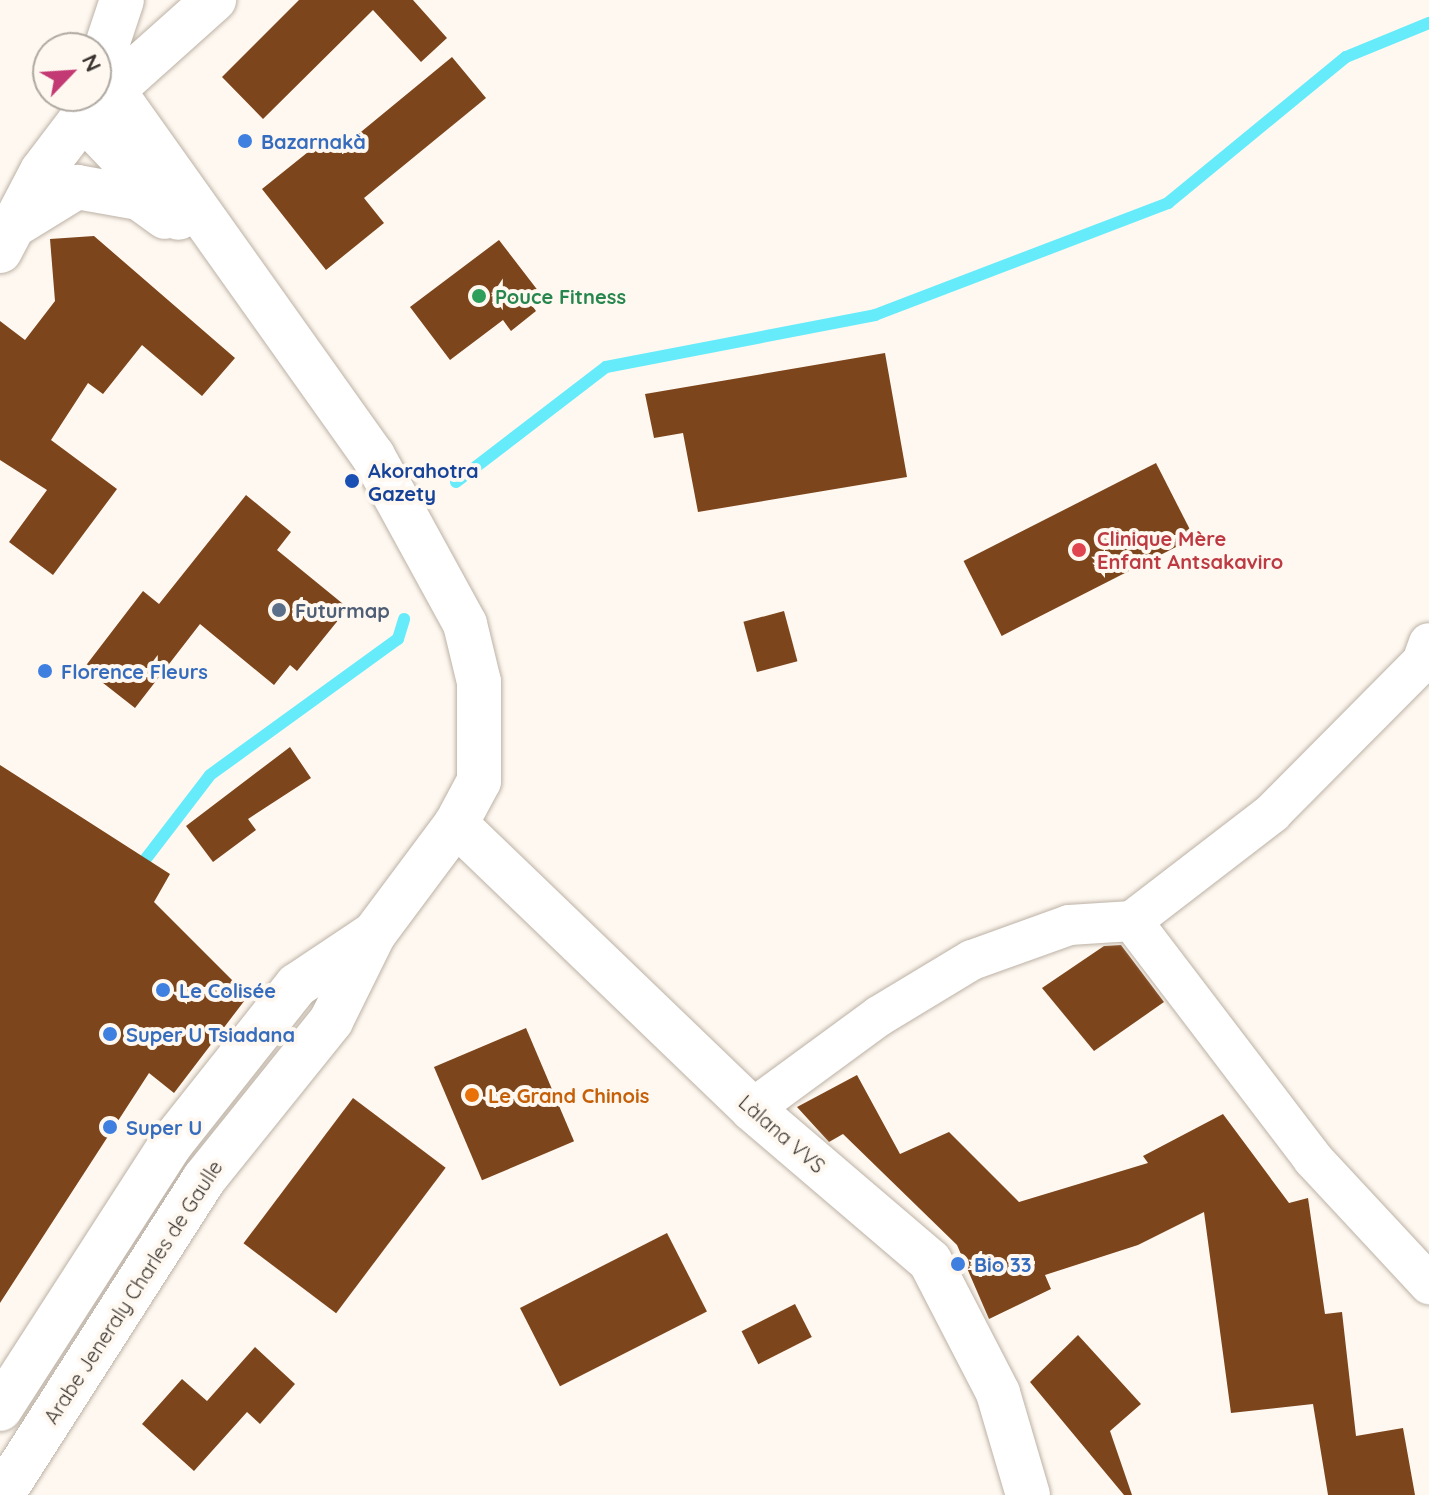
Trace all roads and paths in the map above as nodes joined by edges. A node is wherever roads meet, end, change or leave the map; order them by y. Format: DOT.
graph roads {
  1 [pos="214,0"];
  2 [pos="120,2"];
  3 [pos="112,32"];
  4 [pos="168,39"];
  5 [pos="112,81"];
  6 [pos="83,112"];
  7 [pos="108,112"];
  8 [pos="109,112"];
  9 [pos="7,238"];
  10 [pos="210,250"];
  11 [pos="277,322"];
  12 [pos="1427,658"];
  13 [pos="456,824"];
  14 [pos="1132,921"];
  15 [pos="374,934"];
  16 [pos="752,1109"];
  17 [pos="1429,1284"];
  18 [pos="0,1409"];
  19 [pos="2,1495"];
  20 [pos="1028,1495"];
  1 -- 4 [label="main road"];
  2 -- 3 [label="main road"];
  2 -- 4 [label="main road"];
  4 -- 5 [label="main road"];
  6 -- 9 [label="main road"];
  7 -- 10 [label="main road, Arabe Jeneraly Charles de Gaulle"];
  8 -- 11 [label="main road, Arabe Jeneraly Charles de Gaulle"];
  9 -- 10 [label="main road"];
  10 -- 11 [label="main road, Arabe Jeneraly Charles de Gaulle"];
  11 -- 13 [label="main road, Arabe Jeneraly Charles de Gaulle"];
  12 -- 14 [label="street"];
  13 -- 15 [label="main road, Arabe Jeneraly Charles de Gaulle"];
  13 -- 16 [label="main road, Làlana VVS"];
  14 -- 16 [label="street"];
  14 -- 17 [label="street"];
  15 -- 18 [label="main road, Arabe Jeneraly Charles de Gaulle"];
  15 -- 19 [label="main road, Arabe Jeneraly Charles de Gaulle"];
  16 -- 20 [label="main road, Làlana VVS"];
}
